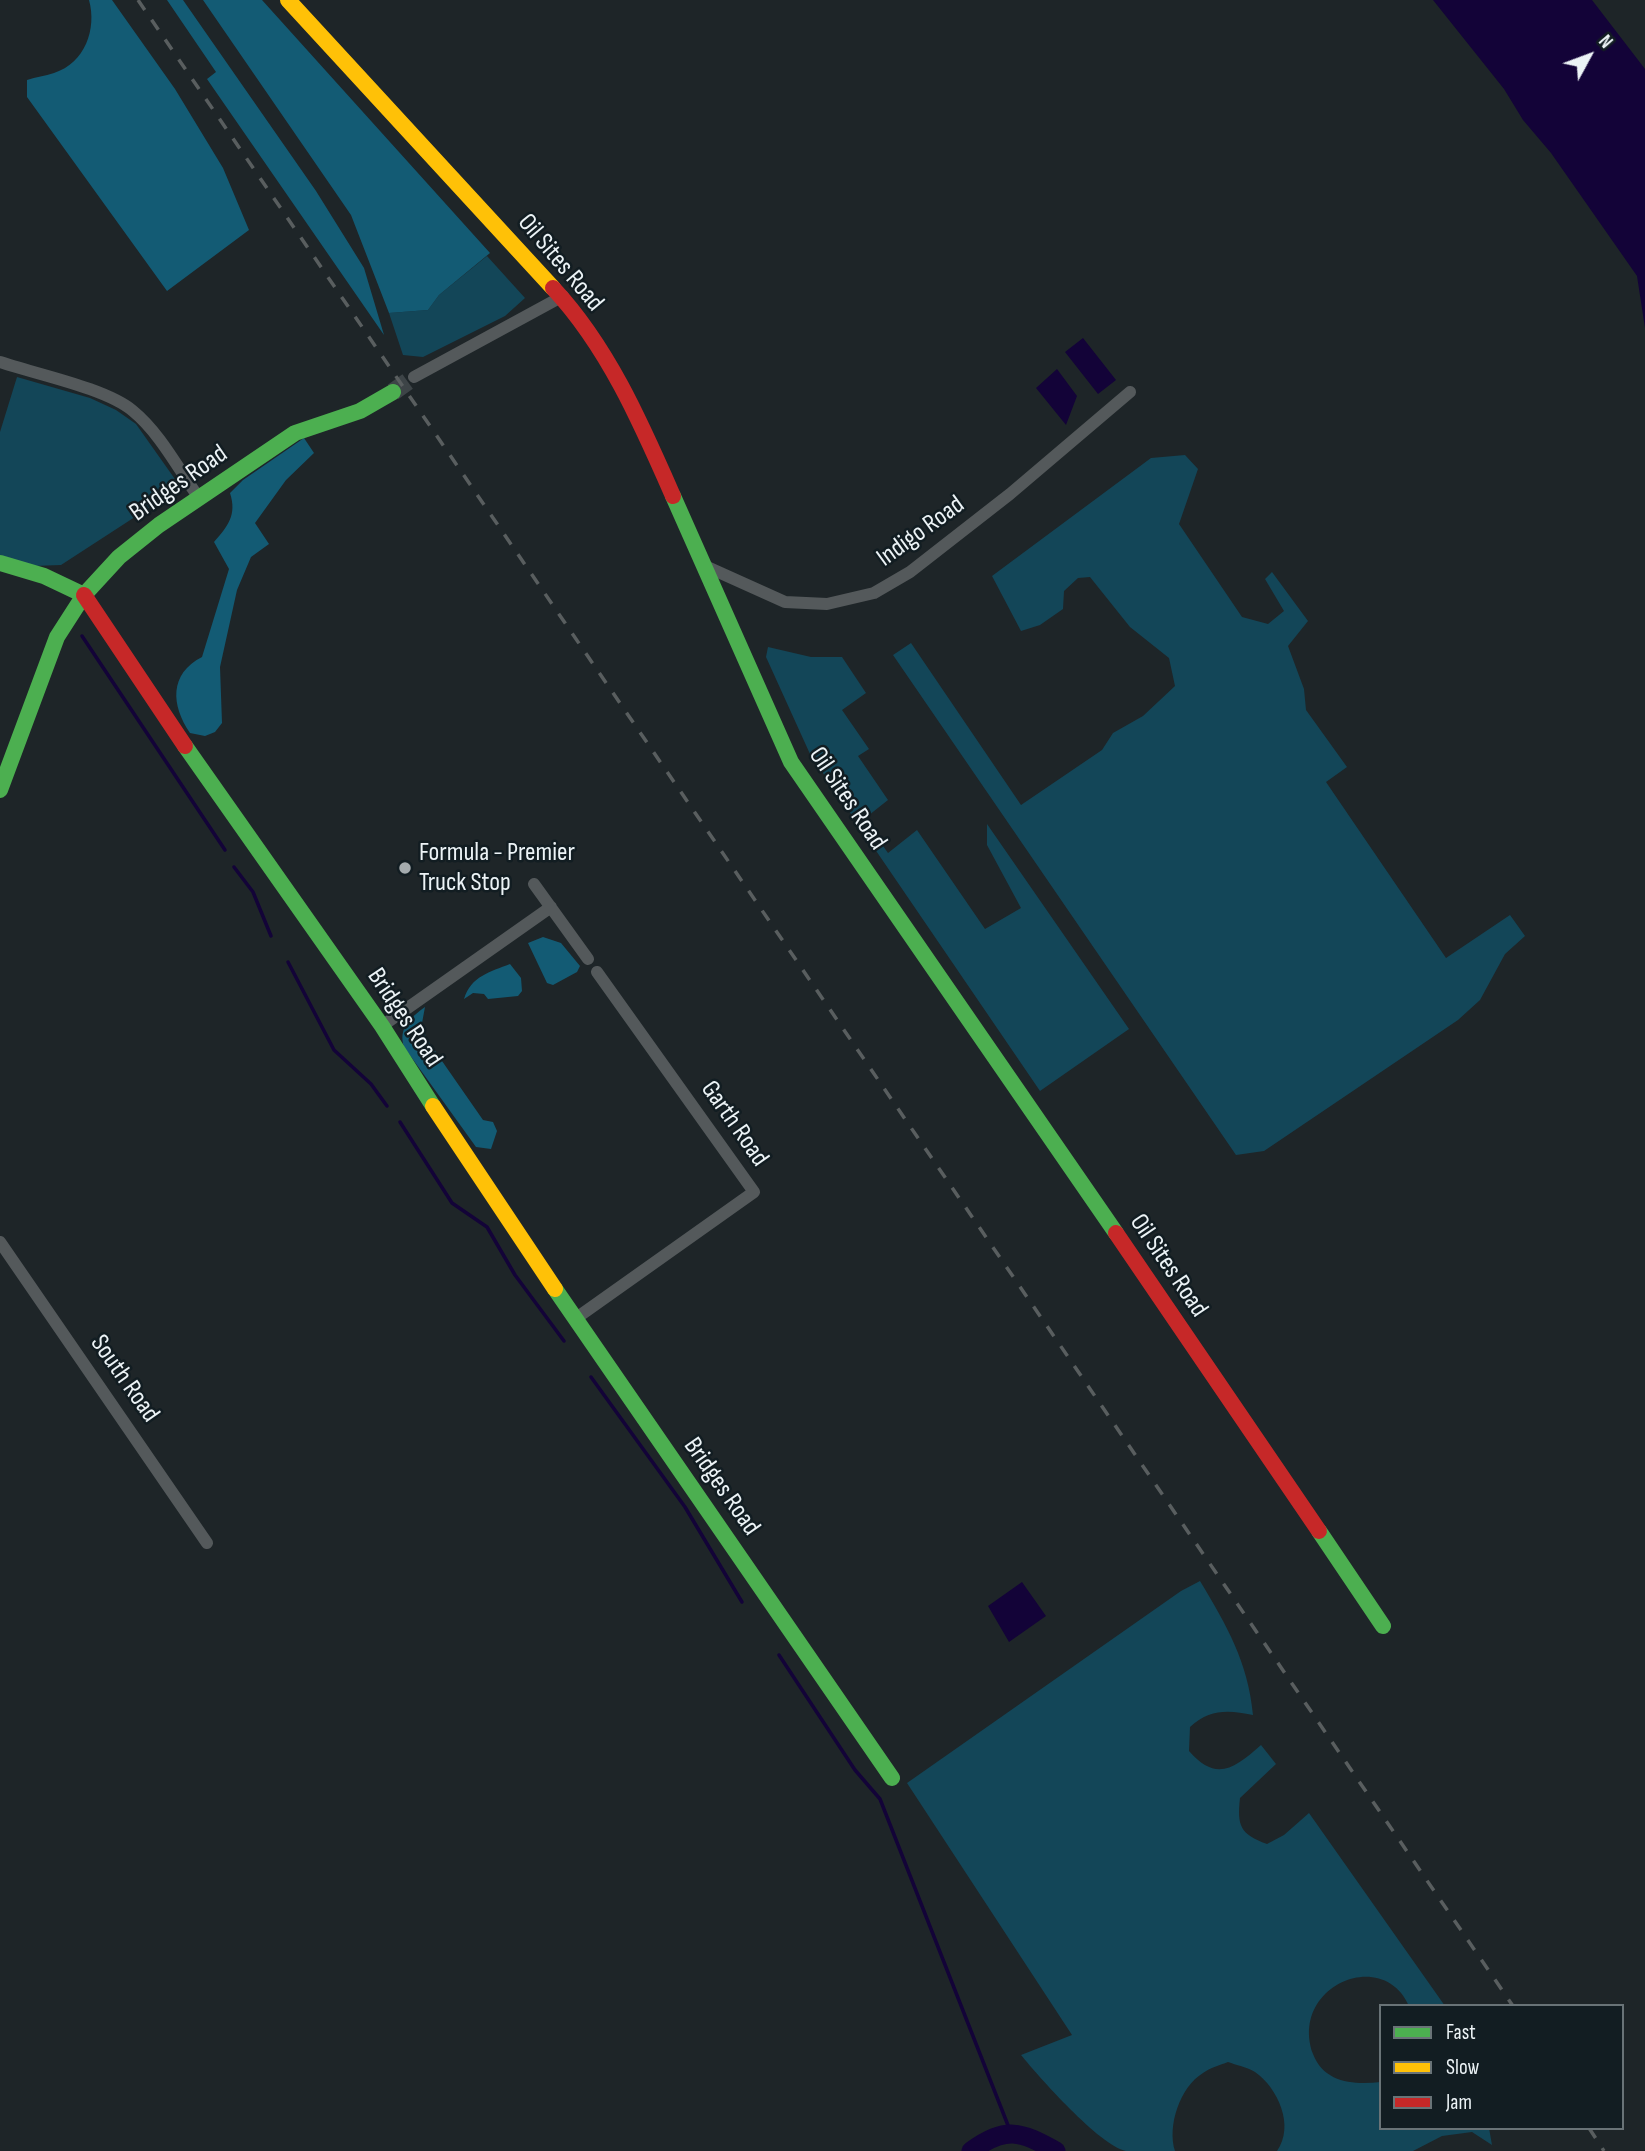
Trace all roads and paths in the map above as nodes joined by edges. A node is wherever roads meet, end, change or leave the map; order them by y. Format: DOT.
graph roads {
  1 [pos="288,0"];
  2 [pos="563,296"];
  3 [pos="0,362"];
  4 [pos="414,377"];
  5 [pos="393,392"];
  6 [pos="1130,392"];
  7 [pos="199,498"];
  8 [pos="0,563"];
  9 [pos="705,566"];
  10 [pos="84,595"];
  11 [pos="0,790"];
  12 [pos="534,884"];
  13 [pos="551,907"];
  14 [pos="588,959"];
  15 [pos="597,972"];
  16 [pos="382,1026"];
  17 [pos="0,1242"];
  18 [pos="575,1319"];
  19 [pos="207,1543"];
  20 [pos="1382,1626"];
  21 [pos="892,1778"];
  1 -- 2 [label="street, Oil Sites Road"];
  2 -- 4 [label="street"];
  2 -- 9 [label="street, Oil Sites Road"];
  3 -- 7 [label="street"];
  5 -- 7 [label="street, Bridges Road"];
  6 -- 9 [label="street, Indigo Road"];
  7 -- 10 [label="street, Bridges Road"];
  8 -- 10 [label="street"];
  9 -- 20 [label="street, Oil Sites Road"];
  10 -- 11 [label="street"];
  10 -- 16 [label="street, Bridges Road"];
  12 -- 13 [label="street"];
  13 -- 14 [label="street"];
  13 -- 16 [label="street"];
  15 -- 18 [label="street, Garth Road"];
  16 -- 18 [label="street, Bridges Road"];
  17 -- 19 [label="street, South Road"];
  18 -- 21 [label="street, Bridges Road"];
}
